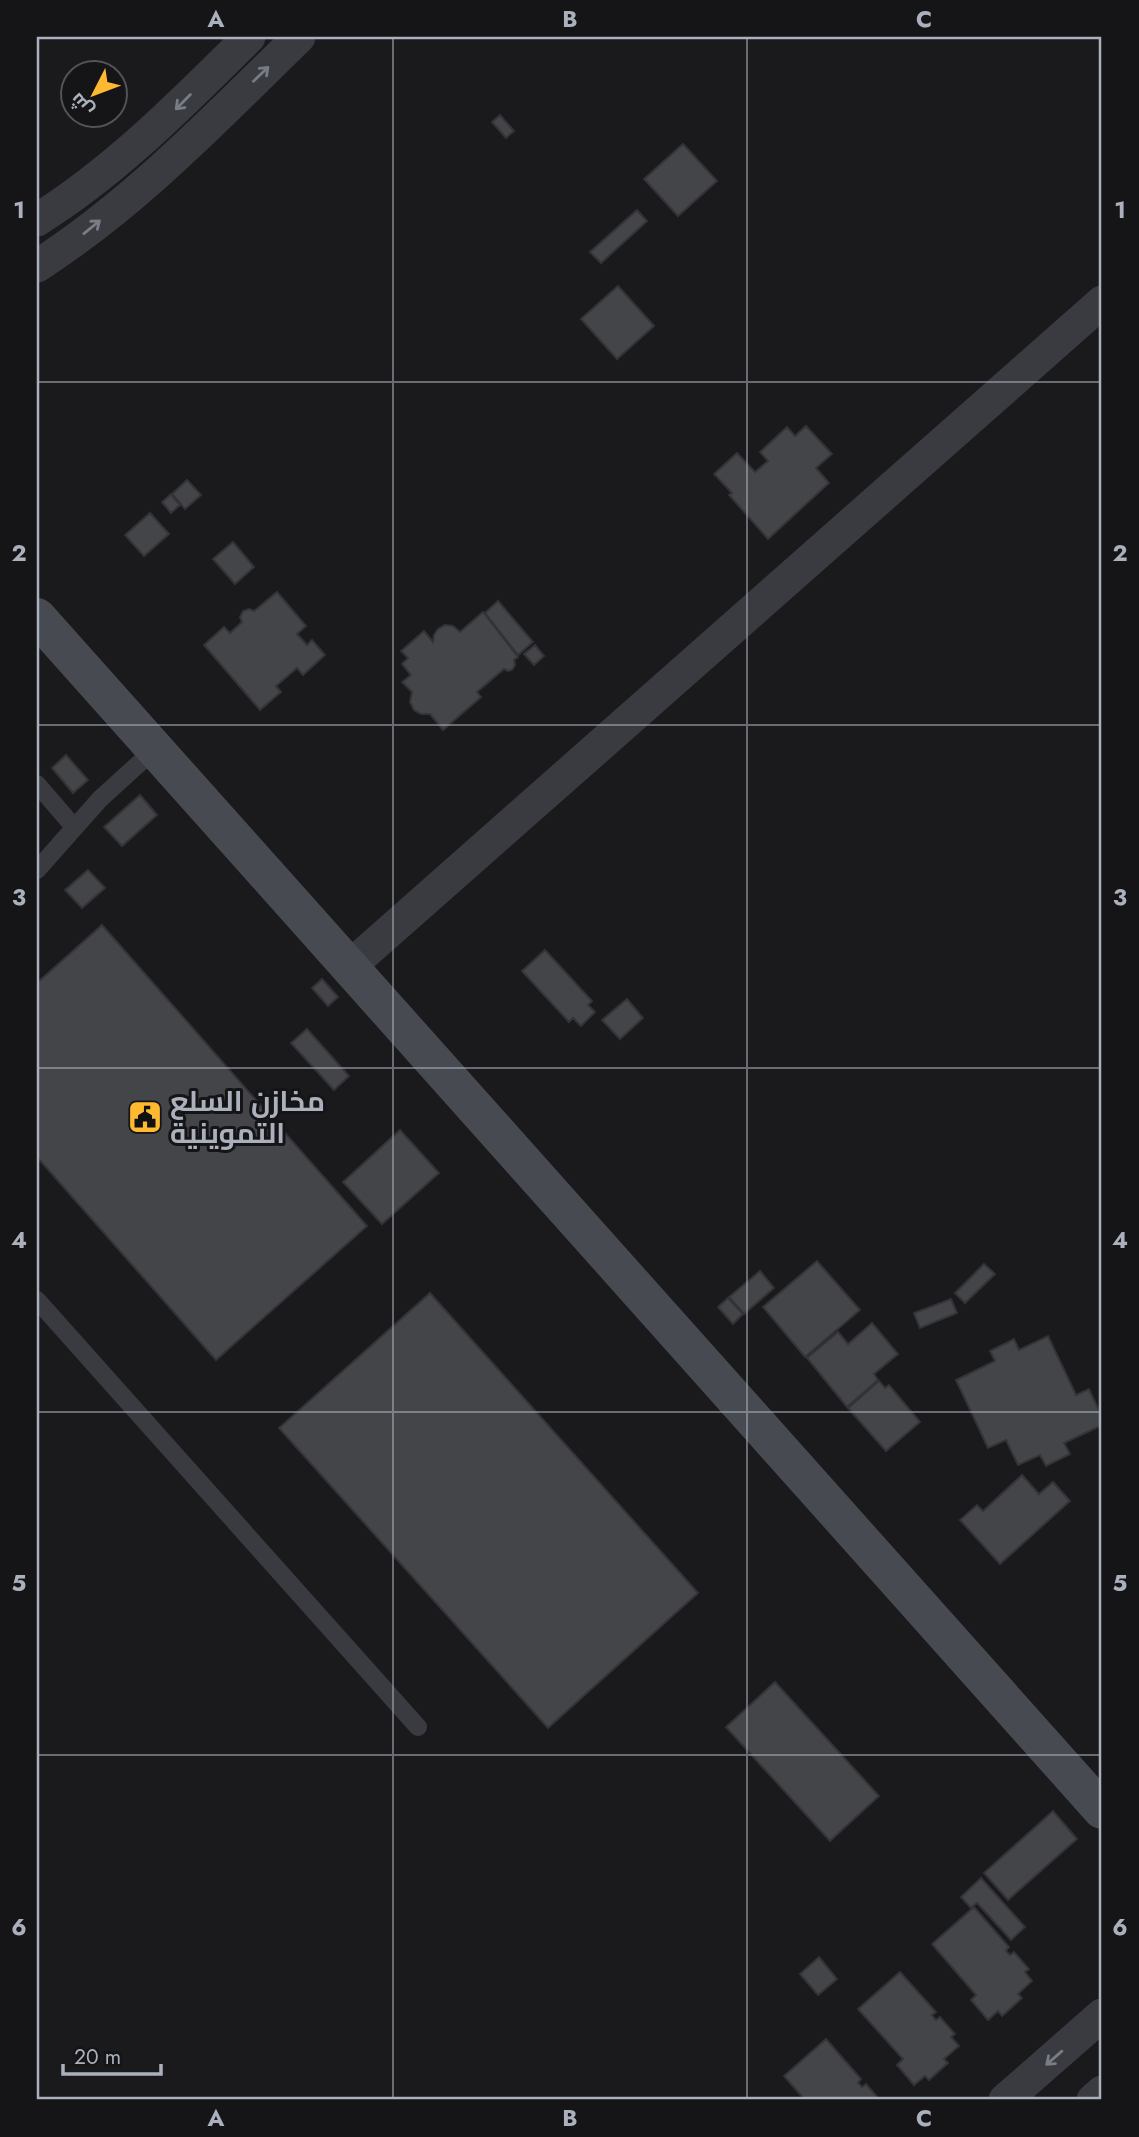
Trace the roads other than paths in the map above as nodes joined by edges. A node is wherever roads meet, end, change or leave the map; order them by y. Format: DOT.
graph roads {
  1 [pos="249,37"];
  2 [pos="299,37"];
  3 [pos="150,135"];
  4 [pos="172,162"];
  5 [pos="37,220"];
  6 [pos="37,266"];
  7 [pos="1102,302"];
  8 [pos="37,617"];
  9 [pos="155,749"];
  10 [pos="37,784"];
  11 [pos="74,827"];
  12 [pos="37,870"];
  13 [pos="349,967"];
  14 [pos="37,1300"];
  15 [pos="418,1727"];
  16 [pos="1102,1810"];
  17 [pos="1102,2015"];
  18 [pos="1102,2092"];
  19 [pos="1005,2100"];
  20 [pos="1093,2100"];
  1 -- 3 [label="street, one-way"];
  4 -- 2 [label="street, one-way"];
  3 -- 4 [label="street"];
  3 -- 5 [label="street"];
  6 -- 4 [label="street, one-way"];
  7 -- 13 [label="street"];
  8 -- 9 [label="street"];
  9 -- 11 [label="lane"];
  9 -- 13 [label="street"];
  10 -- 11 [label="lane"];
  11 -- 12 [label="lane"];
  13 -- 16 [label="street"];
  14 -- 15 [label="lane"];
  17 -- 19 [label="street, one-way"];
  18 -- 20 [label="street"];
}
